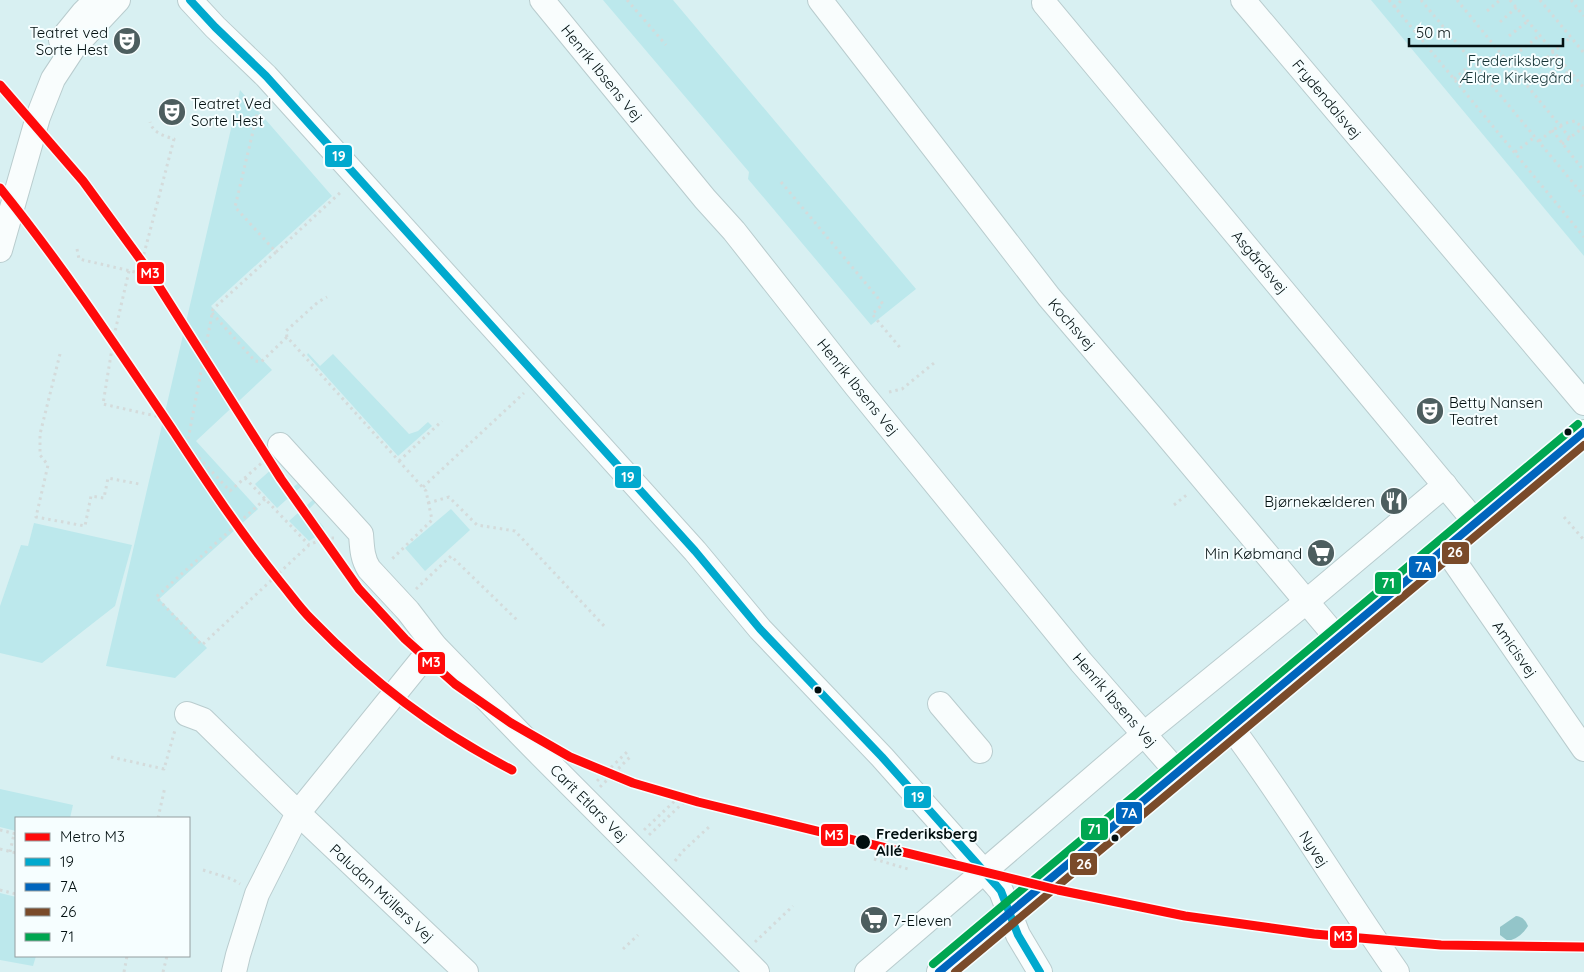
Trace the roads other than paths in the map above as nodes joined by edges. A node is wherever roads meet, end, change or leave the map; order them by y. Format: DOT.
graph roads {
  1 [pos="96,0"];
  2 [pos="118,0"];
  3 [pos="190,0"];
  4 [pos="542,0"];
  5 [pos="820,0"];
  6 [pos="1243,0"];
  7 [pos="1044,3"];
  8 [pos="0,191"];
  9 [pos="0,250"];
  10 [pos="1584,403"];
  11 [pos="1584,432"];
  12 [pos="280,446"];
  13 [pos="1445,485"];
  14 [pos="1476,522"];
  15 [pos="1445,548"];
  16 [pos="1306,602"];
  17 [pos="1337,638"];
  18 [pos="434,645"];
  19 [pos="940,704"];
  20 [pos="181,719"];
  21 [pos="1231,727"];
  22 [pos="1144,734"];
  23 [pos="1584,750"];
  24 [pos="980,751"];
  25 [pos="1177,772"];
  26 [pos="298,813"];
  27 [pos="985,871"];
  28 [pos="1010,913"];
  29 [pos="749,964"];
  30 [pos="234,972"];
  31 [pos="466,972"];
  32 [pos="867,972"];
  33 [pos="939,972"];
  34 [pos="1040,972"];
  35 [pos="1397,972"];
  1 -- 8 [label="street"];
  2 -- 9 [label="street"];
  3 -- 27 [label="street"];
  4 -- 22 [label="street, Henrik Ibsens Vej"];
  5 -- 16 [label="street, Kochsvej"];
  6 -- 10 [label="street, Frydendalsvej"];
  7 -- 13 [label="street, Asgårdsvej"];
  11 -- 14 [label="street"];
  12 -- 18 [label="street, Carit Etlars Vej"];
  13 -- 14 [label="street, Asgårdsvej"];
  13 -- 16 [label="street"];
  14 -- 15 [label="street"];
  15 -- 17 [label="street"];
  15 -- 23 [label="street, Amicisvej"];
  16 -- 17 [label="street, Kochsvej"];
  16 -- 22 [label="street"];
  17 -- 21 [label="street"];
  18 -- 26 [label="street"];
  18 -- 29 [label="street, Carit Etlars Vej"];
  19 -- 24 [label="street"];
  20 -- 26 [label="street, Paludan Müllers Vej"];
  21 -- 25 [label="street"];
  21 -- 35 [label="street, Nyvej"];
  22 -- 25 [label="street, Henrik Ibsens Vej"];
  22 -- 27 [label="street"];
  25 -- 28 [label="street"];
  26 -- 30 [label="street"];
  26 -- 31 [label="street, Paludan Müllers Vej"];
  27 -- 28 [label="street"];
  27 -- 32 [label="street"];
  28 -- 33 [label="street"];
  28 -- 34 [label="street"];
}
